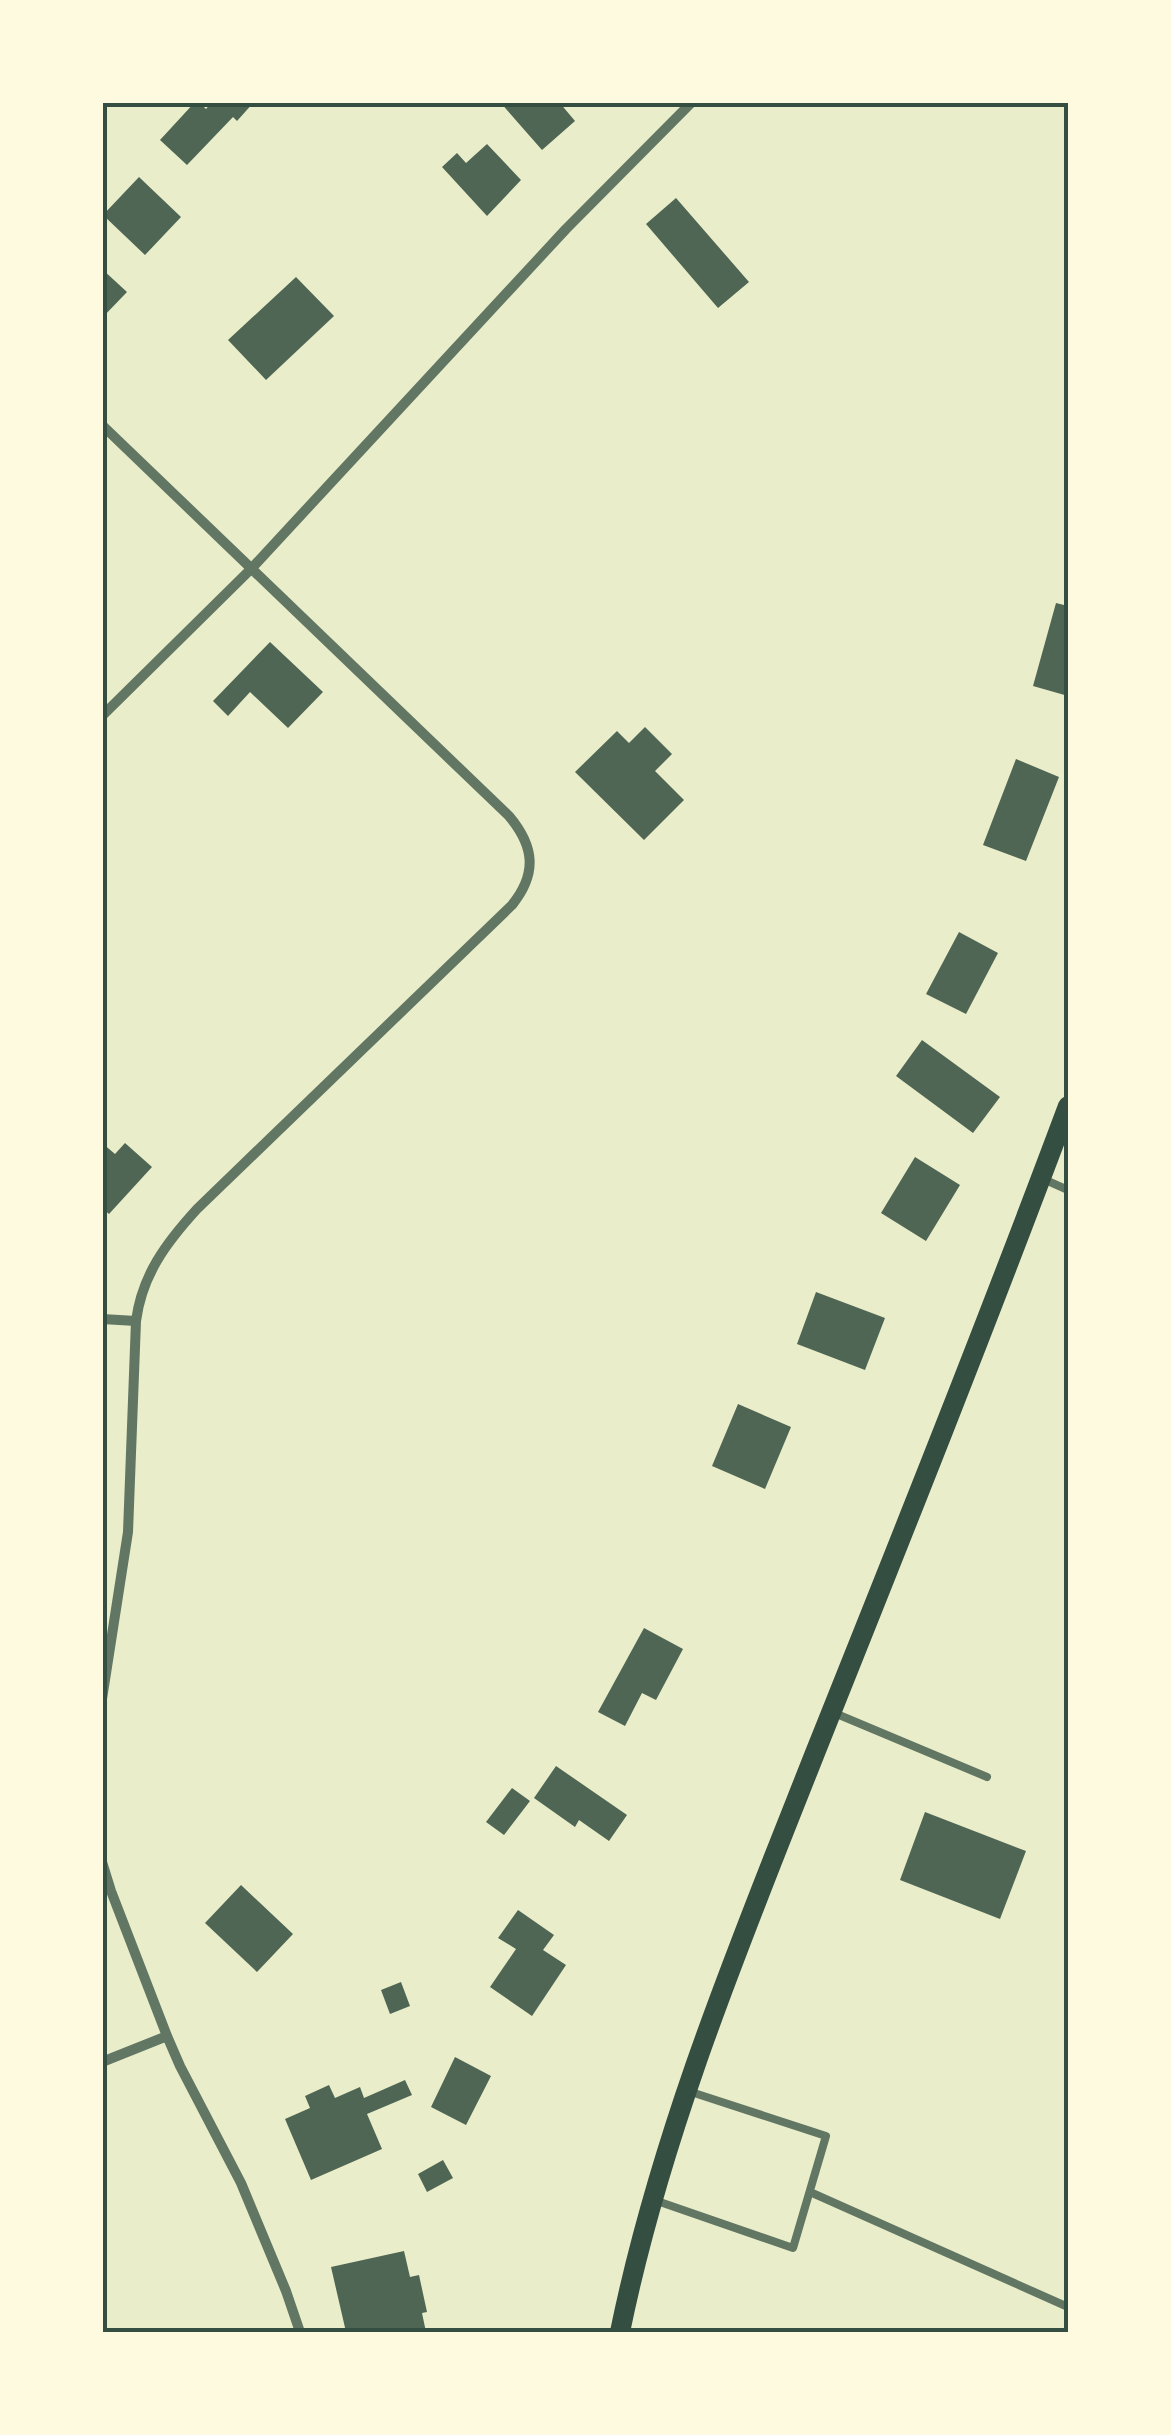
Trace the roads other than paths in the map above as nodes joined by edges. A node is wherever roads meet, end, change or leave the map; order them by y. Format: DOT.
graph roads {
  1 [pos="692,102"];
  2 [pos="102,425"];
  3 [pos="252,569"];
  4 [pos="102,716"];
  5 [pos="1068,1107"];
  6 [pos="1041,1178"];
  7 [pos="1068,1190"];
  8 [pos="102,1319"];
  9 [pos="136,1322"];
  10 [pos="102,1699"];
  11 [pos="832,1712"];
  12 [pos="987,1777"];
  13 [pos="102,1862"];
  14 [pos="167,2036"];
  15 [pos="102,2062"];
  16 [pos="687,2091"];
  17 [pos="810,2192"];
  18 [pos="653,2199"];
  19 [pos="1068,2307"];
  20 [pos="300,2332"];
  21 [pos="620,2332"];
  1 -- 3 [label="street"];
  2 -- 3 [label="street"];
  3 -- 4 [label="street"];
  3 -- 9 [label="street"];
  5 -- 6 [label="main road"];
  6 -- 7 [label="lane"];
  6 -- 11 [label="main road"];
  8 -- 9 [label="street"];
  9 -- 10 [label="street"];
  11 -- 12 [label="lane"];
  11 -- 16 [label="main road"];
  13 -- 14 [label="street"];
  14 -- 15 [label="street"];
  14 -- 20 [label="street"];
  16 -- 17 [label="lane"];
  16 -- 18 [label="main road"];
  17 -- 18 [label="lane"];
  17 -- 19 [label="lane"];
  18 -- 21 [label="main road"];
}
